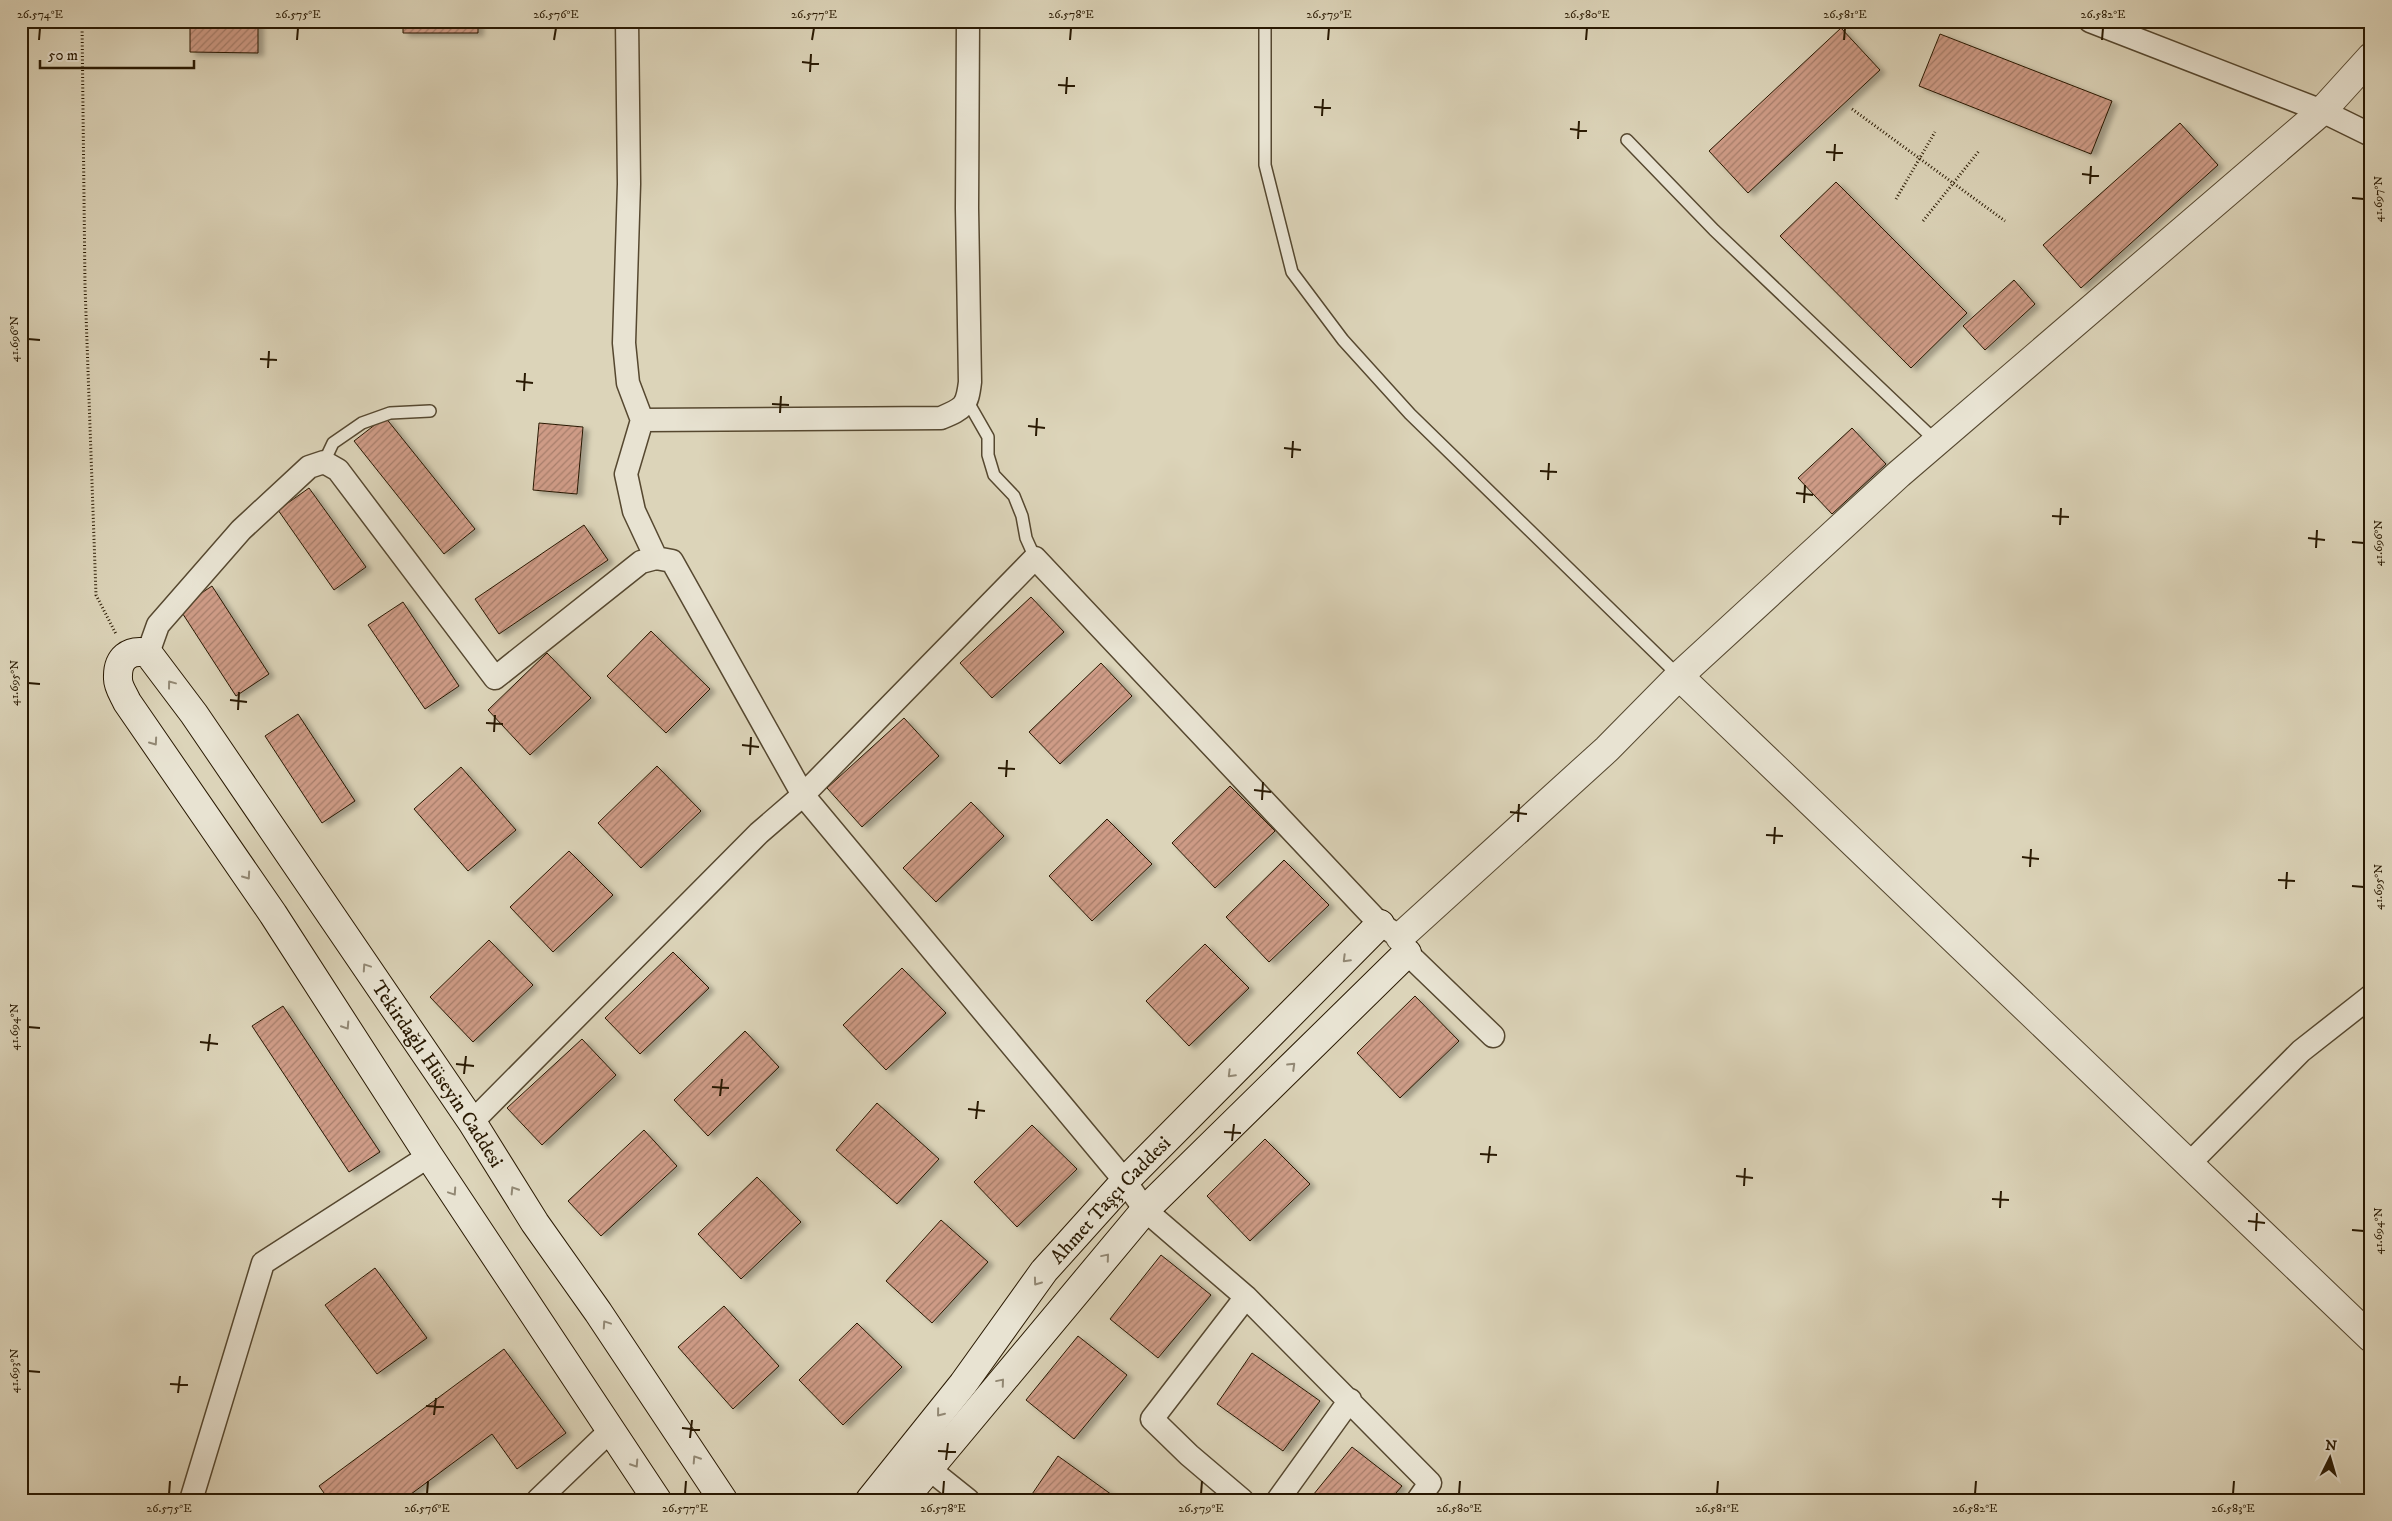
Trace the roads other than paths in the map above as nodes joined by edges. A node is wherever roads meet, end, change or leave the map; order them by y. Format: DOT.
graph roads {
  1 [pos="627,21"];
  2 [pos="968,21"];
  3 [pos="1264,21"];
  4 [pos="2090,21"];
  5 [pos="2371,57"];
  6 [pos="2322,112"];
  7 [pos="2371,135"];
  8 [pos="1627,140"];
  9 [pos="968,402"];
  10 [pos="430,411"];
  11 [pos="642,420"];
  12 [pos="1937,442"];
  13 [pos="324,462"];
  14 [pos="656,558"];
  15 [pos="1035,558"];
  16 [pos="138,654"];
  17 [pos="1679,676"];
  18 [pos="803,795"];
  19 [pos="1396,938"];
  20 [pos="2371,996"];
  21 [pos="1494,1036"];
  22 [pos="472,1122"];
  23 [pos="429,1156"];
  24 [pos="2189,1164"];
  25 [pos="1125,1181"];
  26 [pos="1146,1210"];
  27 [pos="1246,1297"];
  28 [pos="2371,1338"];
  29 [pos="1350,1400"];
  30 [pos="612,1429"];
  31 [pos="928,1468"];
  32 [pos="194,1500"];
  33 [pos="538,1500"];
  34 [pos="658,1500"];
  35 [pos="723,1500"];
  36 [pos="870,1500"];
  37 [pos="903,1500"];
  38 [pos="968,1500"];
  39 [pos="1242,1500"];
  40 [pos="1278,1500"];
  41 [pos="1418,1500"];
  1 -- 11 [label="street"];
  2 -- 9 [label="street"];
  3 -- 17 [label="lane"];
  4 -- 6 [label="street"];
  5 -- 6 [label="main road"];
  6 -- 7 [label="street"];
  6 -- 12 [label="main road"];
  8 -- 12 [label="lane"];
  9 -- 11 [label="street"];
  9 -- 15 [label="lane"];
  10 -- 13 [label="lane"];
  11 -- 14 [label="street"];
  12 -- 17 [label="main road"];
  13 -- 14 [label="street"];
  13 -- 16 [label="street"];
  14 -- 18 [label="street"];
  15 -- 18 [label="street"];
  15 -- 19 [label="street"];
  22 -- 16 [label="main road, Tekirdağlı Hüseyin Caddesi, one-way"];
  16 -- 23 [label="main road, one-way"];
  17 -- 19 [label="main road"];
  17 -- 24 [label="main road"];
  18 -- 22 [label="street"];
  18 -- 25 [label="street"];
  19 -- 21 [label="street"];
  19 -- 25 [label="main road, Ahmet Taşçı Caddesi, one-way"];
  26 -- 19 [label="main road, Ahmet Taşçı Caddesi, one-way"];
  20 -- 24 [label="street"];
  35 -- 22 [label="main road, Tekirdağlı Hüseyin Caddesi, one-way"];
  23 -- 30 [label="main road, one-way"];
  23 -- 32 [label="street"];
  24 -- 28 [label="main road"];
  25 -- 26 [label="street"];
  25 -- 36 [label="main road, Ahmet Taşçı Caddesi, one-way"];
  26 -- 27 [label="street"];
  31 -- 26 [label="main road, Ahmet Taşçı Caddesi, one-way"];
  27 -- 29 [label="street"];
  27 -- 39 [label="street"];
  29 -- 40 [label="street"];
  29 -- 41 [label="street"];
  30 -- 33 [label="street"];
  30 -- 34 [label="main road, one-way"];
  31 -- 37 [label="main road, Ahmet Taşçı Caddesi"];
  31 -- 38 [label="street"];
}
